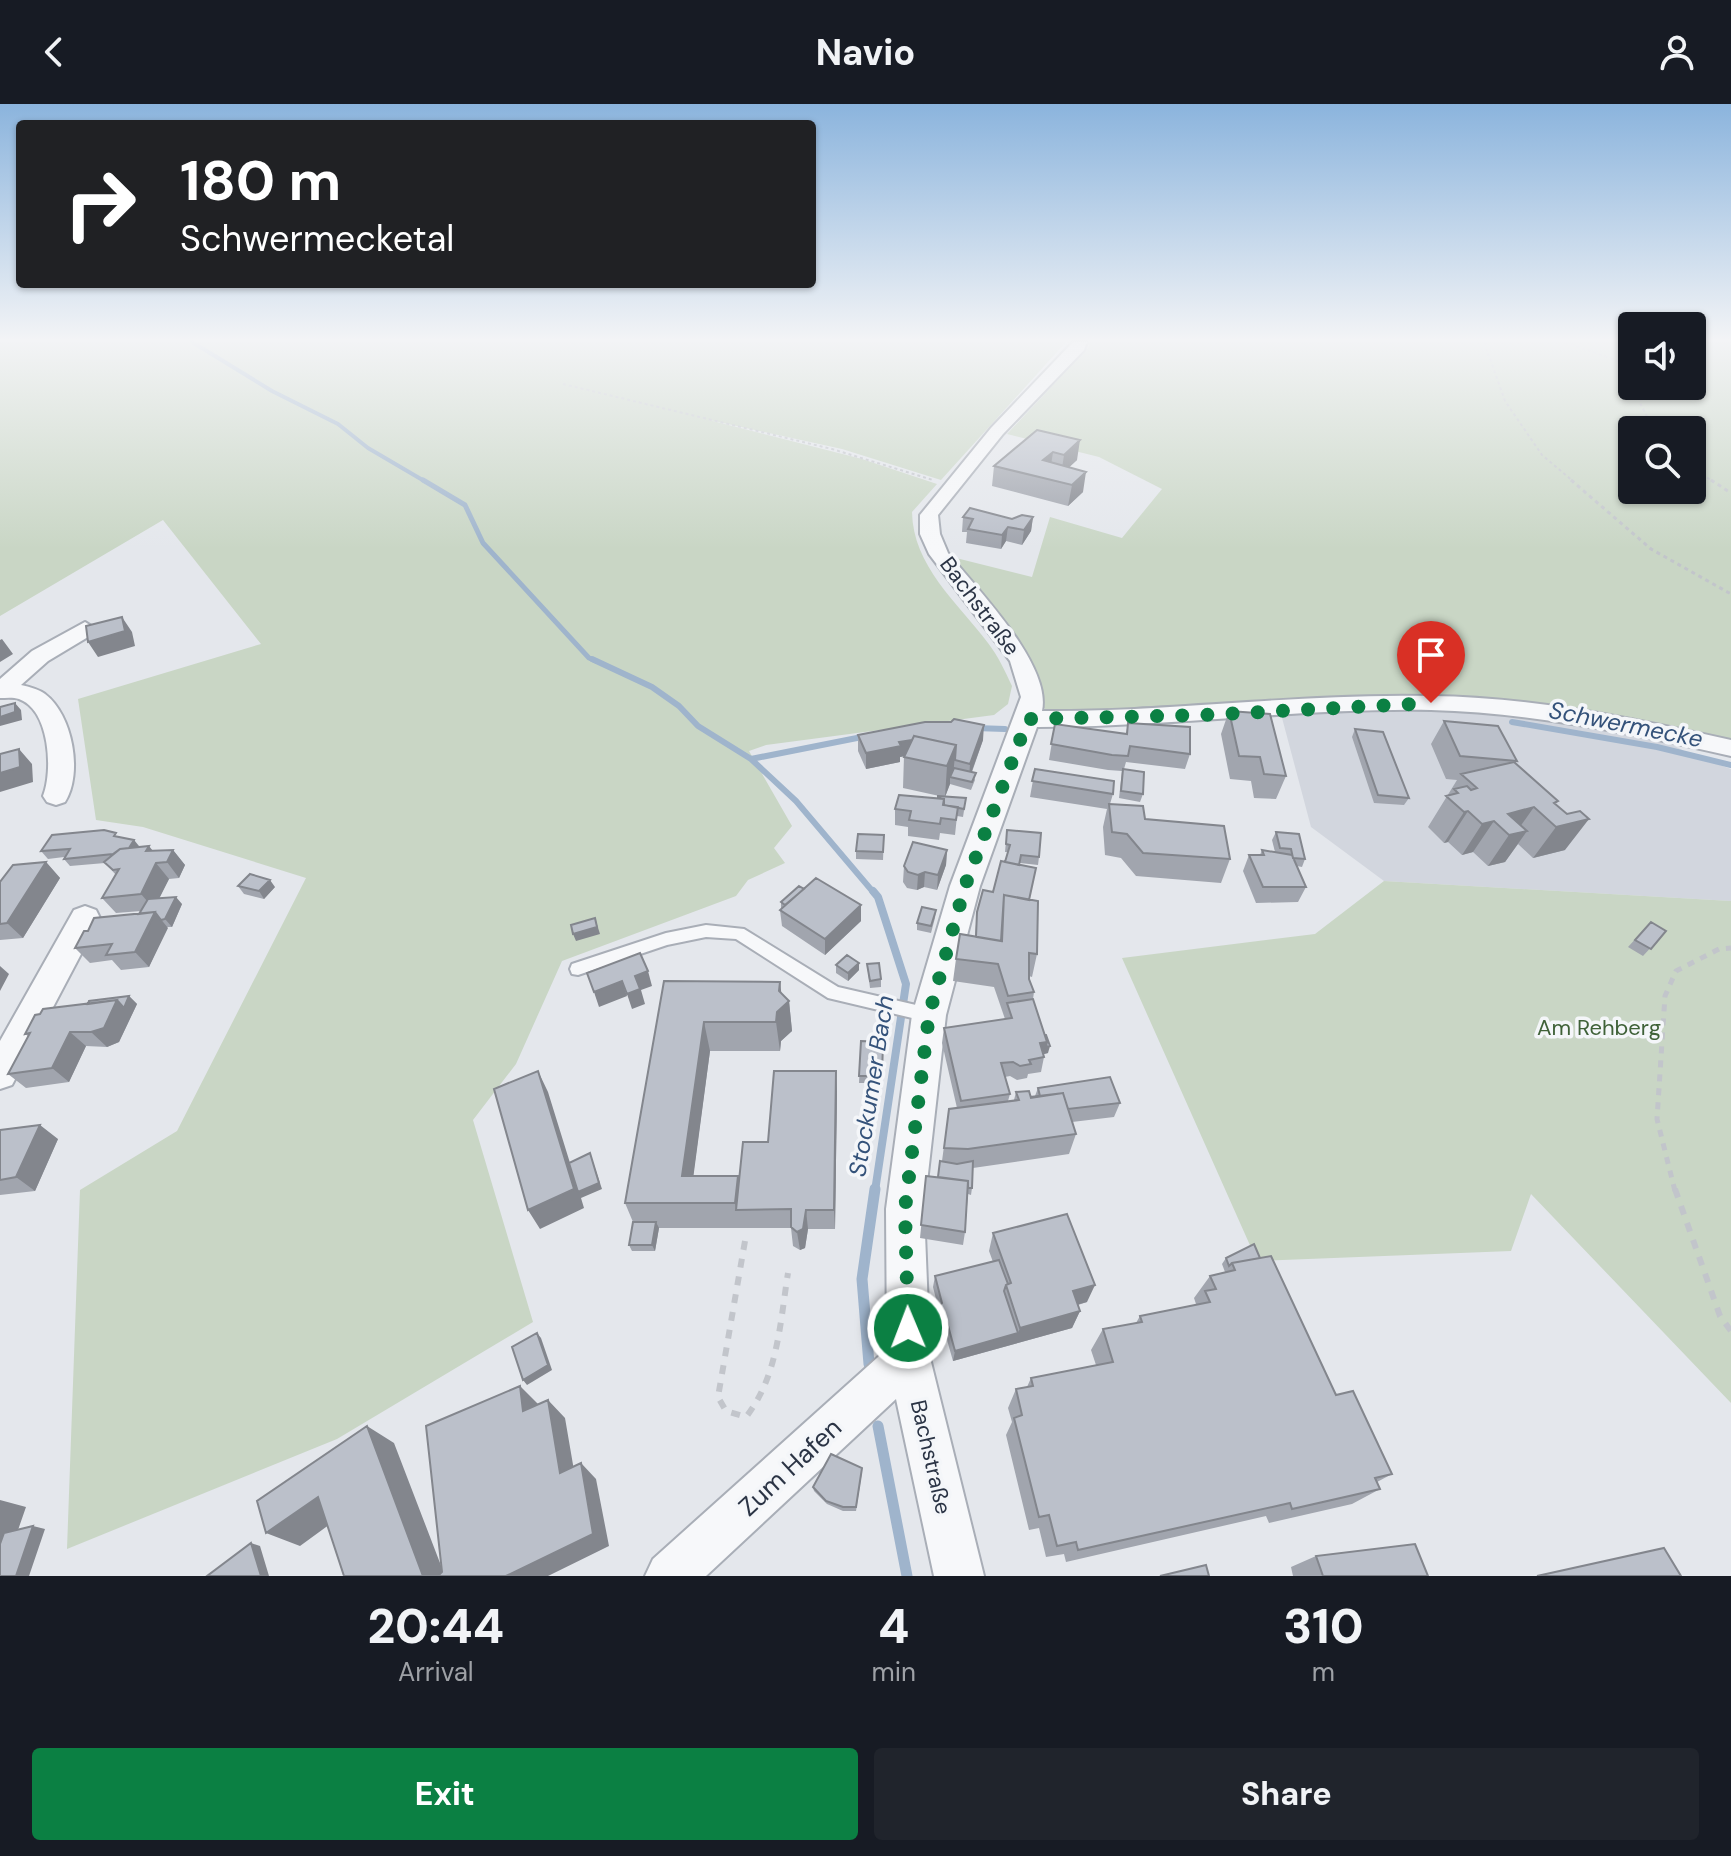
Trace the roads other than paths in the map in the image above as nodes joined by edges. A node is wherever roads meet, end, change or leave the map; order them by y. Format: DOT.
graph roads {
  1 [pos="1017,411"];
  2 [pos="85,629"];
  3 [pos="0,691"];
  4 [pos="1028,719"];
  5 [pos="1731,748"];
  6 [pos="56,796"];
  7 [pos="85,918"];
  8 [pos="578,969"];
  9 [pos="920,1012"];
  10 [pos="0,1074"];
  11 [pos="909,1358"];
  12 [pos="670,1576"];
  13 [pos="959,1576"];
  1 -- 4 [label="street, Bachstraße"];
  2 -- 3 [label="street"];
  3 -- 6 [label="street"];
  4 -- 5 [label="street"];
  4 -- 9 [label="street, Bachstraße"];
  7 -- 10 [label="street"];
  8 -- 9 [label="lane"];
  9 -- 11 [label="street, Bachstraße"];
  11 -- 12 [label="street, Zum Hafen"];
  11 -- 13 [label="street, Bachstraße"];
}
